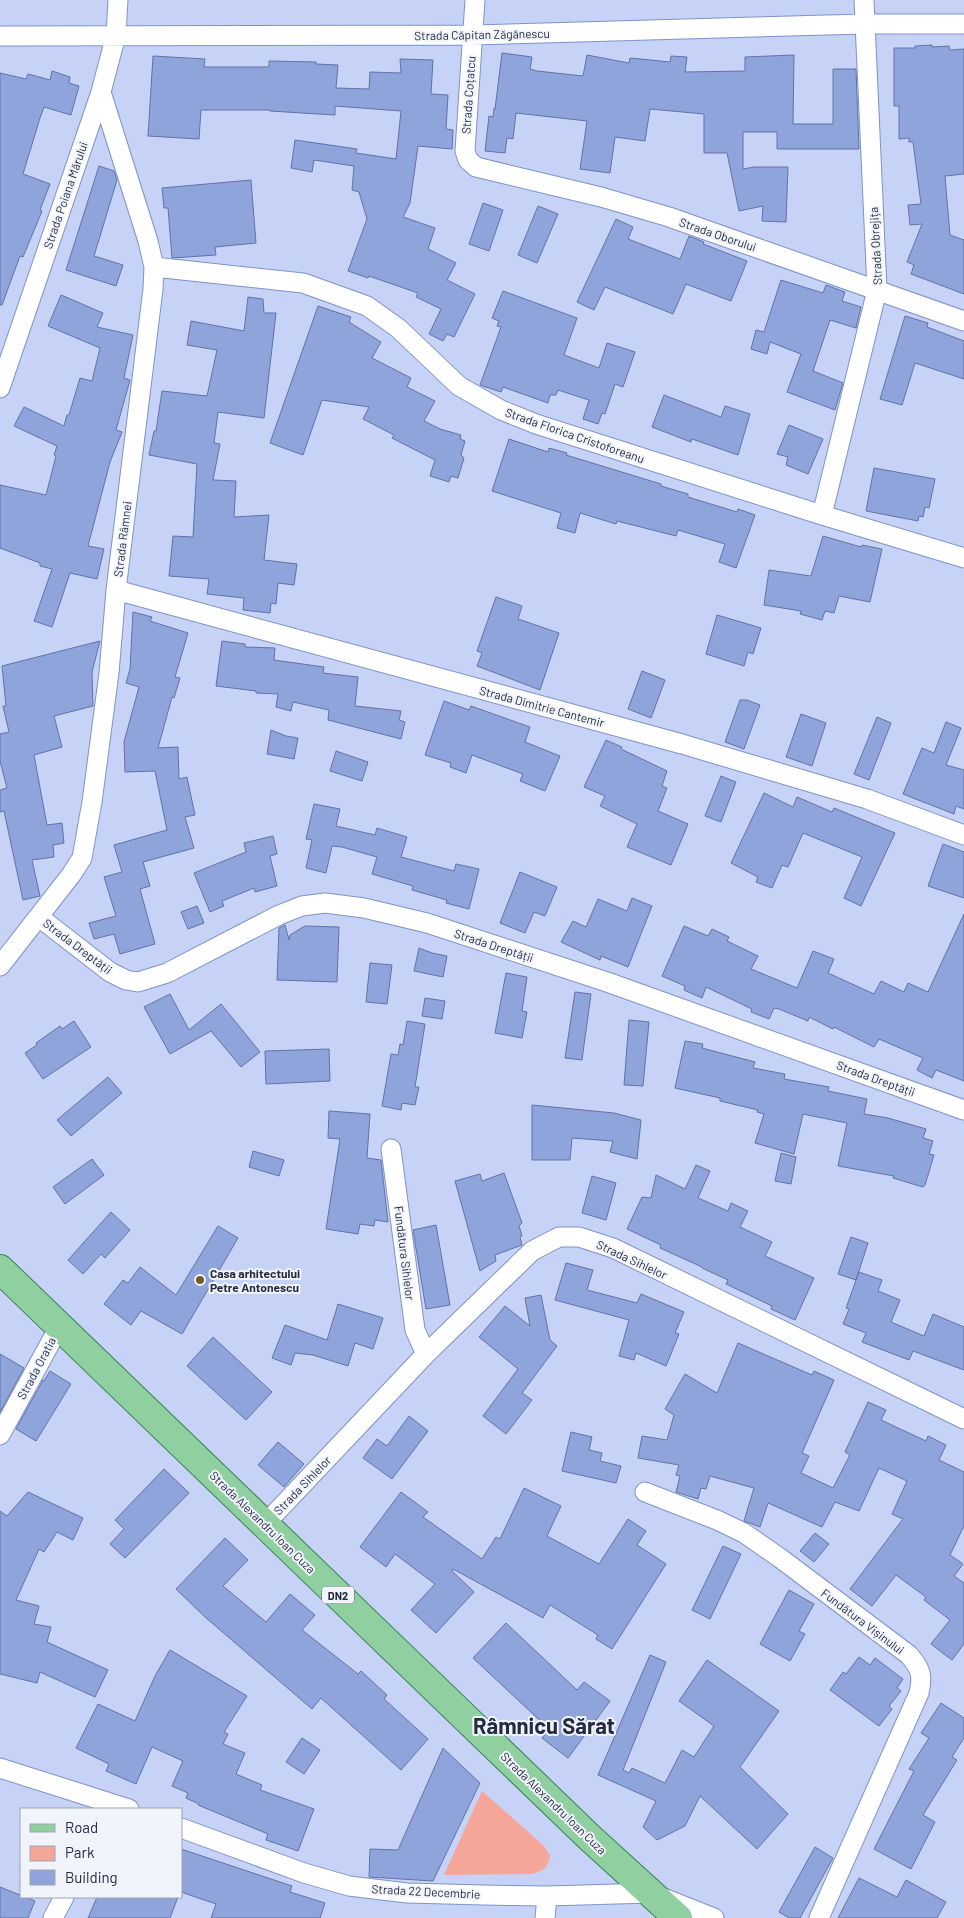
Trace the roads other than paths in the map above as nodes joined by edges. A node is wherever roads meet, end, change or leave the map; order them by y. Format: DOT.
graph roads {
  1 [pos="118,0"];
  2 [pos="475,0"];
  3 [pos="864,0"];
  4 [pos="864,24"];
  5 [pos="964,24"];
  6 [pos="116,35"];
  7 [pos="472,35"];
  8 [pos="0,36"];
  9 [pos="101,92"];
  10 [pos="468,160"];
  11 [pos="154,266"];
  12 [pos="877,290"];
  13 [pos="964,321"];
  14 [pos="0,388"];
  15 [pos="822,515"];
  16 [pos="964,558"];
  17 [pos="116,590"];
  18 [pos="964,835"];
  19 [pos="39,917"];
  20 [pos="0,966"];
  21 [pos="964,1110"];
  22 [pos="392,1149"];
  23 [pos="0,1269"];
  24 [pos="59,1327"];
  25 [pos="426,1354"];
  26 [pos="964,1419"];
  27 [pos="0,1435"];
  28 [pos="645,1492"];
  29 [pos="265,1524"];
  30 [pos="0,1768"];
  31 [pos="106,1805"];
  32 [pos="123,1808"];
  33 [pos="182,1828"];
  34 [pos="651,1893"];
  35 [pos="546,1896"];
  36 [pos="63,1898"];
  37 [pos="53,1918"];
  38 [pos="545,1918"];
  39 [pos="678,1918"];
  40 [pos="714,1918"];
  41 [pos="819,1918"];
  1 -- 6 [label="street, Strada Poiana Mărului"];
  2 -- 7 [label="street, Strada Coțatcu"];
  3 -- 4 [label="street, Strada Obrejița"];
  4 -- 5 [label="street, Strada Căpitan Zăgănescu"];
  4 -- 7 [label="street, Strada Căpitan Zăgănescu"];
  4 -- 12 [label="street, Strada Obrejița"];
  6 -- 7 [label="street, Strada Căpitan Zăgănescu"];
  6 -- 8 [label="street, Strada Căpitan Zăgănescu"];
  6 -- 9 [label="street, Strada Poiana Mărului"];
  7 -- 10 [label="street, Strada Coțatcu"];
  9 -- 11 [label="street, Strada Râmnei"];
  9 -- 14 [label="street, Strada Poiana Mărului"];
  10 -- 12 [label="street, Strada Oborului"];
  11 -- 15 [label="street, Strada Florica Cristoforeanu"];
  11 -- 17 [label="street, Strada Râmnei"];
  12 -- 13 [label="street, Strada Oborului"];
  12 -- 15 [label="street, Strada Obrejița"];
  15 -- 16 [label="street, Strada Florica Cristoforeanu"];
  17 -- 18 [label="street, Strada Dimitrie Cantemir"];
  17 -- 19 [label="street, Strada Râmnei"];
  19 -- 20 [label="street, Strada Râmnei"];
  19 -- 21 [label="street, Strada Dreptății"];
  22 -- 25 [label="street, Fundătura Sihlelor"];
  23 -- 24 [label="main road, Strada Alexandru Ioan Cuza / DN2"];
  24 -- 27 [label="street, Strada Oratia"];
  24 -- 29 [label="main road, Strada Alexandru Ioan Cuza / DN2"];
  25 -- 26 [label="street, Strada Sihlelor"];
  25 -- 29 [label="street, Strada Sihlelor"];
  28 -- 41 [label="street, Fundătura Vișinului"];
  29 -- 34 [label="main road, Strada Alexandru Ioan Cuza / DN2"];
  30 -- 31 [label="street"];
  31 -- 32 [label="street"];
  33 -- 35 [label="street, Strada 22 Decembrie"];
  34 -- 35 [label="street, Strada 22 Decembrie"];
  34 -- 39 [label="main road, Strada Alexandru Ioan Cuza / DN2"];
  34 -- 40 [label="street"];
  35 -- 38 [label="street"];
  36 -- 37 [label="street"];
}
